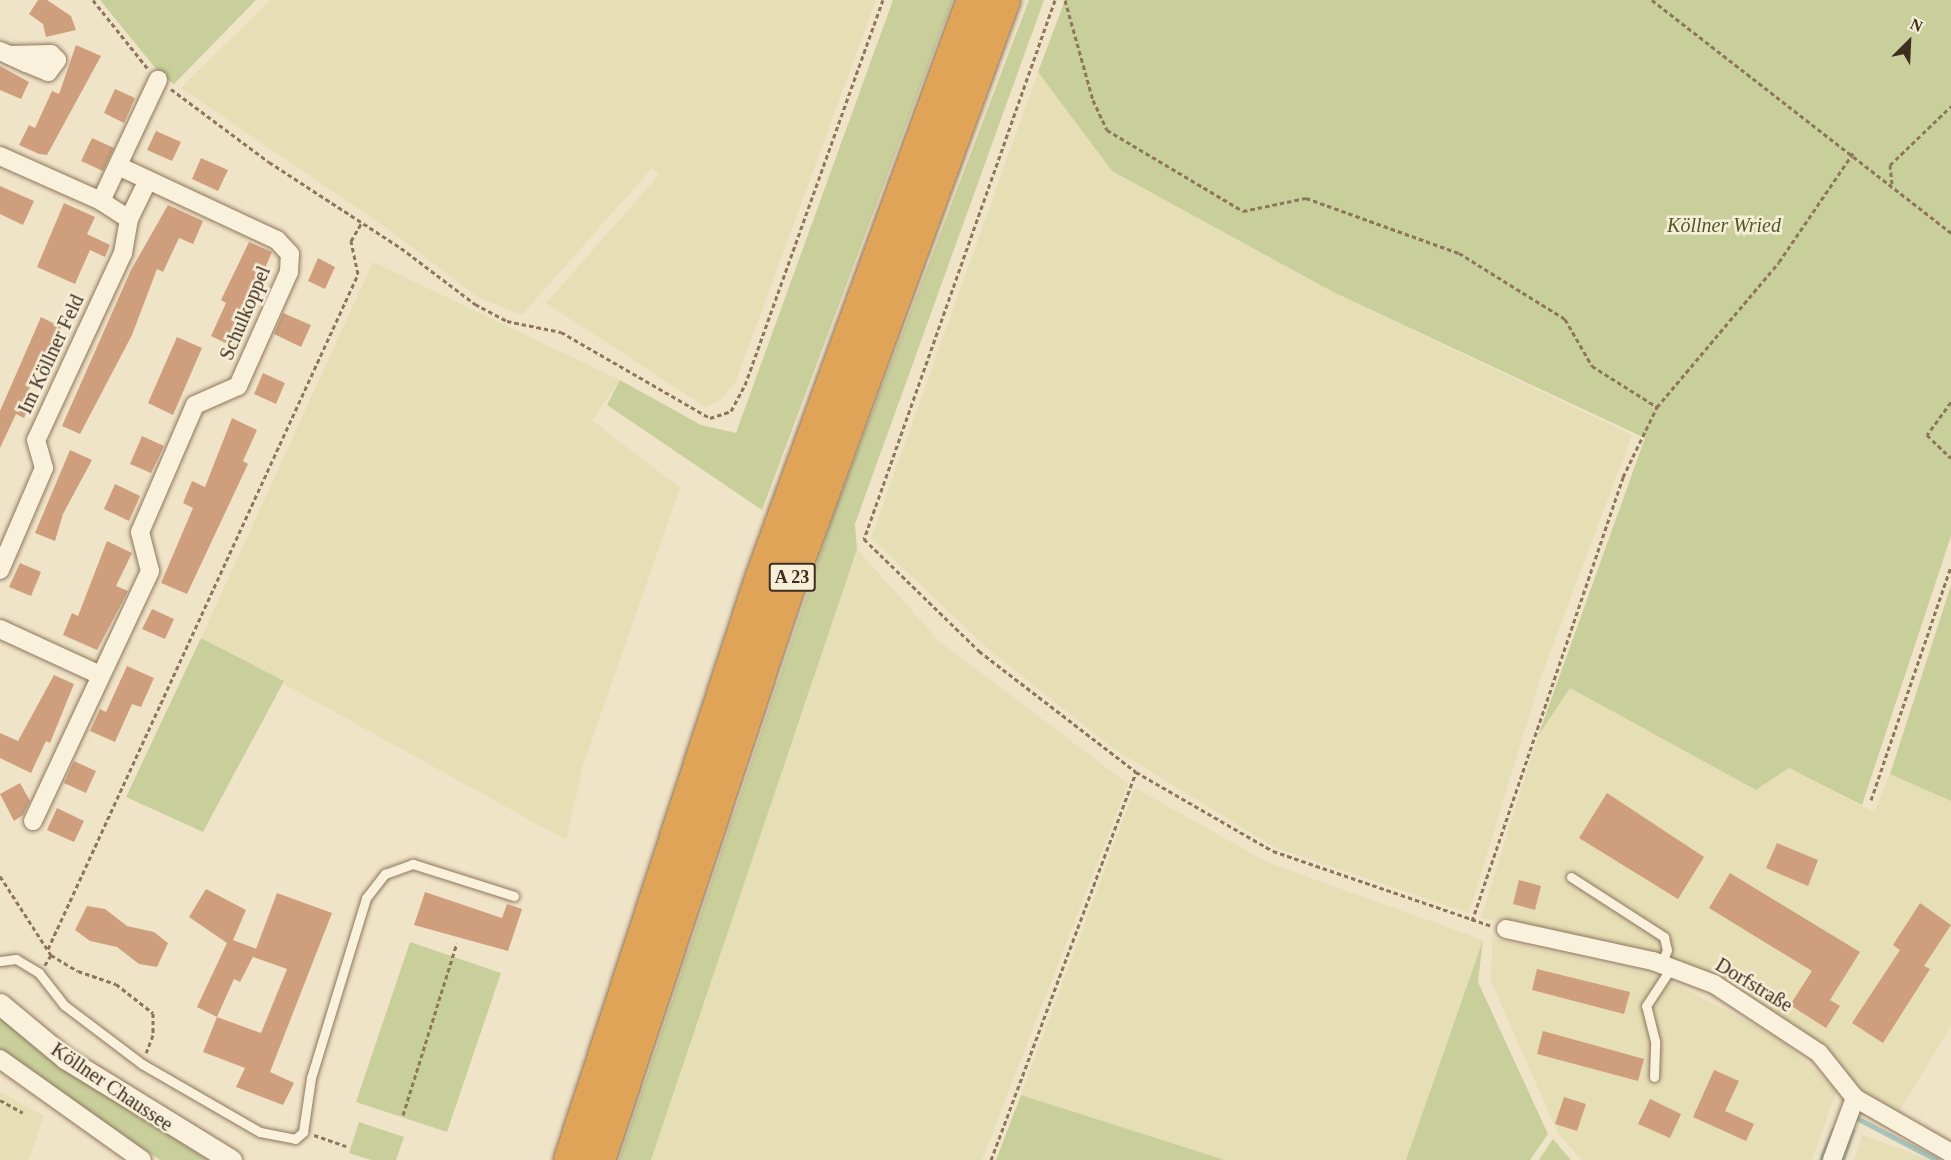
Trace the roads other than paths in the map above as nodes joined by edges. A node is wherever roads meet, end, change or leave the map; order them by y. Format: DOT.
graph roads {
  1 [pos="973,0"];
  2 [pos="1004,0"];
  3 [pos="158,80"];
  4 [pos="0,156"];
  5 [pos="118,166"];
  6 [pos="148,180"];
  7 [pos="101,201"];
  8 [pos="129,219"];
  9 [pos="0,570"];
  10 [pos="0,629"];
  11 [pos="100,675"];
  12 [pos="33,821"];
  13 [pos="1571,877"];
  14 [pos="514,896"];
  15 [pos="1506,929"];
  16 [pos="0,961"];
  17 [pos="1666,966"];
  18 [pos="0,1004"];
  19 [pos="0,1059"];
  20 [pos="1654,1077"];
  21 [pos="1855,1098"];
  22 [pos="1951,1153"];
  23 [pos="142,1160"];
  24 [pos="231,1160"];
  25 [pos="570,1160"];
  26 [pos="599,1160"];
  27 [pos="1832,1160"];
  1 -- 25 [label="highway, A 23"];
  2 -- 26 [label="highway, A 23"];
  3 -- 5 [label="street"];
  4 -- 7 [label="street"];
  5 -- 6 [label="street, Schulkoppel"];
  5 -- 7 [label="street"];
  6 -- 8 [label="street, Im Köllner Feld"];
  6 -- 11 [label="street, Schulkoppel"];
  7 -- 8 [label="street"];
  8 -- 9 [label="street, Im Köllner Feld"];
  10 -- 11 [label="street"];
  11 -- 12 [label="street, Schulkoppel"];
  13 -- 17 [label="lane"];
  14 -- 16 [label="lane"];
  15 -- 17 [label="street, Dorfstraße"];
  17 -- 20 [label="lane"];
  17 -- 21 [label="street, Dorfstraße"];
  18 -- 24 [label="street, Köllner Chaussee"];
  19 -- 23 [label="street"];
  21 -- 22 [label="street"];
  21 -- 27 [label="street"];
}
